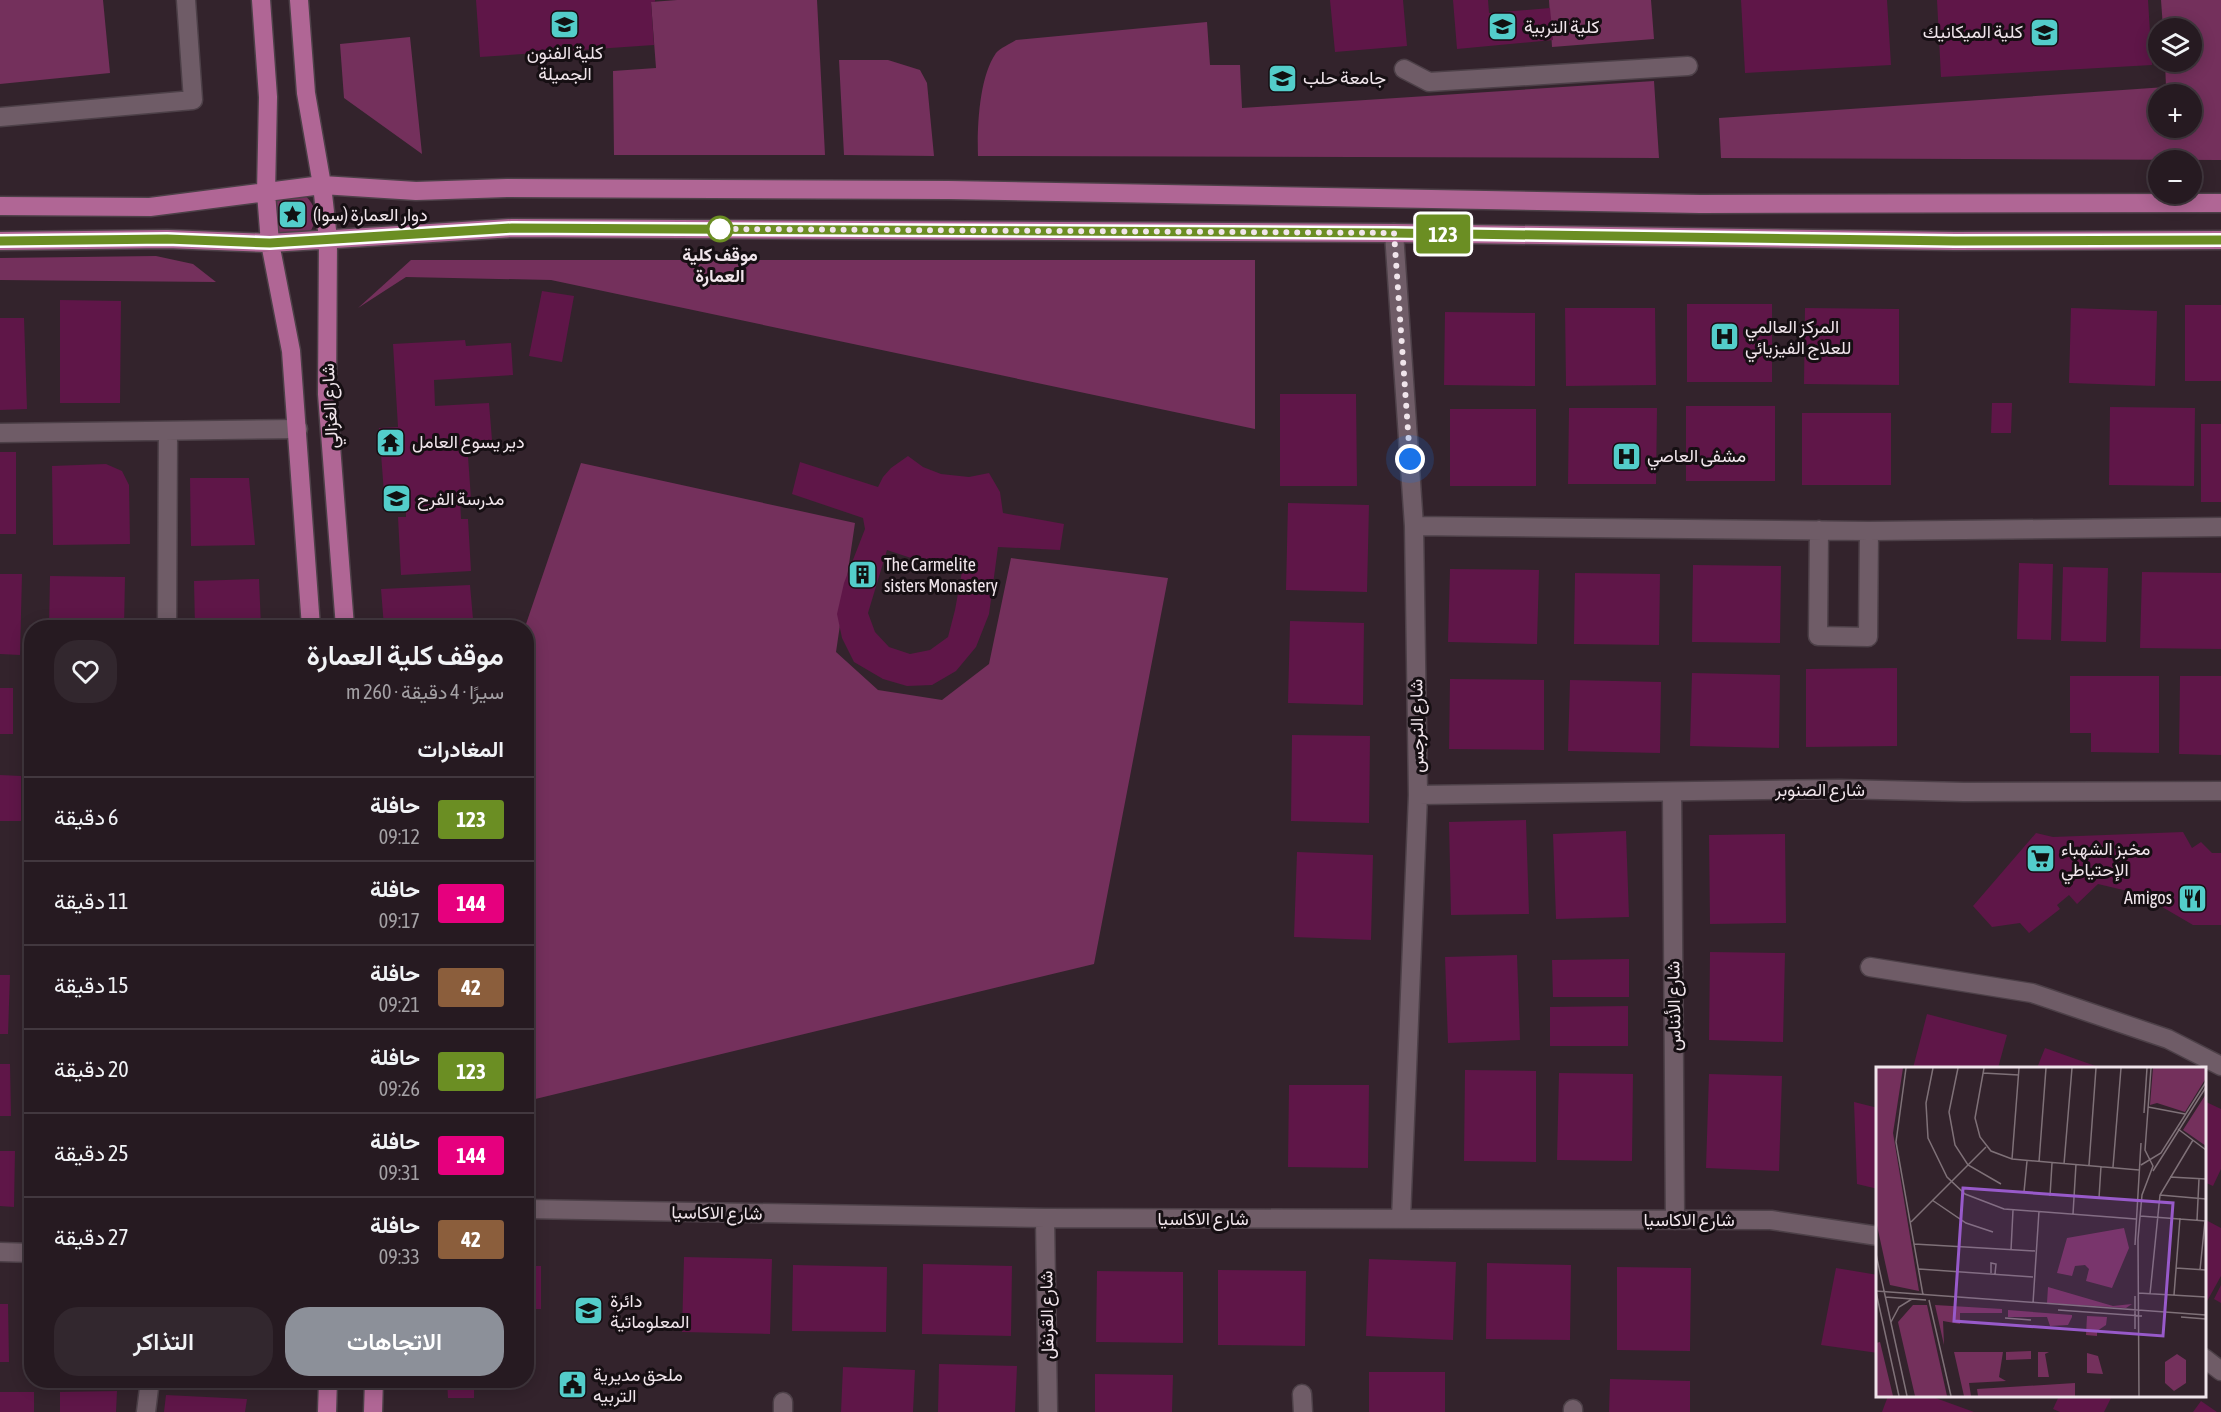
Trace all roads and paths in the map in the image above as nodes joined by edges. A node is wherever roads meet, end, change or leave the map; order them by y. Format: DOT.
graph roads {
  1 [pos="186,0"];
  2 [pos="261,0"];
  3 [pos="299,0"];
  4 [pos="1688,66"];
  5 [pos="1404,69"];
  6 [pos="0,117"];
  7 [pos="322,185"];
  8 [pos="266,193"];
  9 [pos="2221,203"];
  10 [pos="0,206"];
  11 [pos="1394,233"];
  12 [pos="328,239"];
  13 [pos="2221,240"];
  14 [pos="0,241"];
  15 [pos="270,243"];
  16 [pos="298,429"];
  17 [pos="168,432"];
  18 [pos="0,434"];
  19 [pos="1414,526"];
  20 [pos="2221,527"];
  21 [pos="1819,530"];
  22 [pos="1869,531"];
  23 [pos="167,620"];
  24 [pos="311,620"];
  25 [pos="344,620"];
  26 [pos="2221,790"];
  27 [pos="1672,792"];
  28 [pos="1418,795"];
  29 [pos="1870,967"];
  30 [pos="2221,1066"];
  31 [pos="534,1209"];
  32 [pos="1045,1218"];
  33 [pos="1401,1219"];
  34 [pos="1676,1220"];
  35 [pos="1876,1236"];
  36 [pos="0,1252"];
  37 [pos="24,1253"];
  38 [pos="2206,1359"];
  39 [pos="2221,1371"];
  40 [pos="149,1388"];
  41 [pos="328,1388"];
  42 [pos="374,1388"];
  43 [pos="146,1412"];
  44 [pos="327,1412"];
  45 [pos="373,1412"];
  46 [pos="1048,1412"];
  1 -- 6 [label="street"];
  2 -- 8 [label="main road, شارع الغزالي"];
  3 -- 7 [label="main road, شارع الغزالي"];
  4 -- 5 [label="street"];
  7 -- 8 [label="main road"];
  7 -- 9 [label="main road"];
  7 -- 12 [label="main road, شارع الغزالي"];
  8 -- 10 [label="main road"];
  8 -- 15 [label="main road, شارع الغزالي"];
  11 -- 12 [label="main road"];
  11 -- 13 [label="main road"];
  11 -- 19 [label="street, شارع النرجس"];
  12 -- 15 [label="main road"];
  12 -- 25 [label="main road, شارع الغزالي"];
  14 -- 15 [label="main road"];
  15 -- 16 [label="main road, شارع الغزالي"];
  16 -- 17 [label="street"];
  16 -- 24 [label="main road, شارع الغزالي"];
  17 -- 18 [label="street"];
  17 -- 23 [label="street"];
  19 -- 21 [label="street"];
  19 -- 28 [label="street, شارع النرجس"];
  20 -- 22 [label="street"];
  21 -- 22 [label="street"];
  21 -- 22 [label="street"];
  26 -- 27 [label="street, شارع الصنوبر"];
  27 -- 28 [label="street, شارع الصنوبر"];
  27 -- 34 [label="street, شارع الأنناس"];
  28 -- 33 [label="street, شارع النرجس"];
  29 -- 30 [label="street"];
  31 -- 32 [label="street, شارع الاكاسيا"];
  32 -- 33 [label="street, شارع الاكاسيا"];
  32 -- 46 [label="street, شارع القرنفل"];
  33 -- 34 [label="street, شارع الاكاسيا"];
  34 -- 35 [label="street, شارع الاكاسيا"];
  36 -- 37 [label="street"];
  38 -- 39 [label="street"];
  40 -- 43 [label="street"];
  41 -- 44 [label="main road"];
  42 -- 45 [label="main road"];
}
